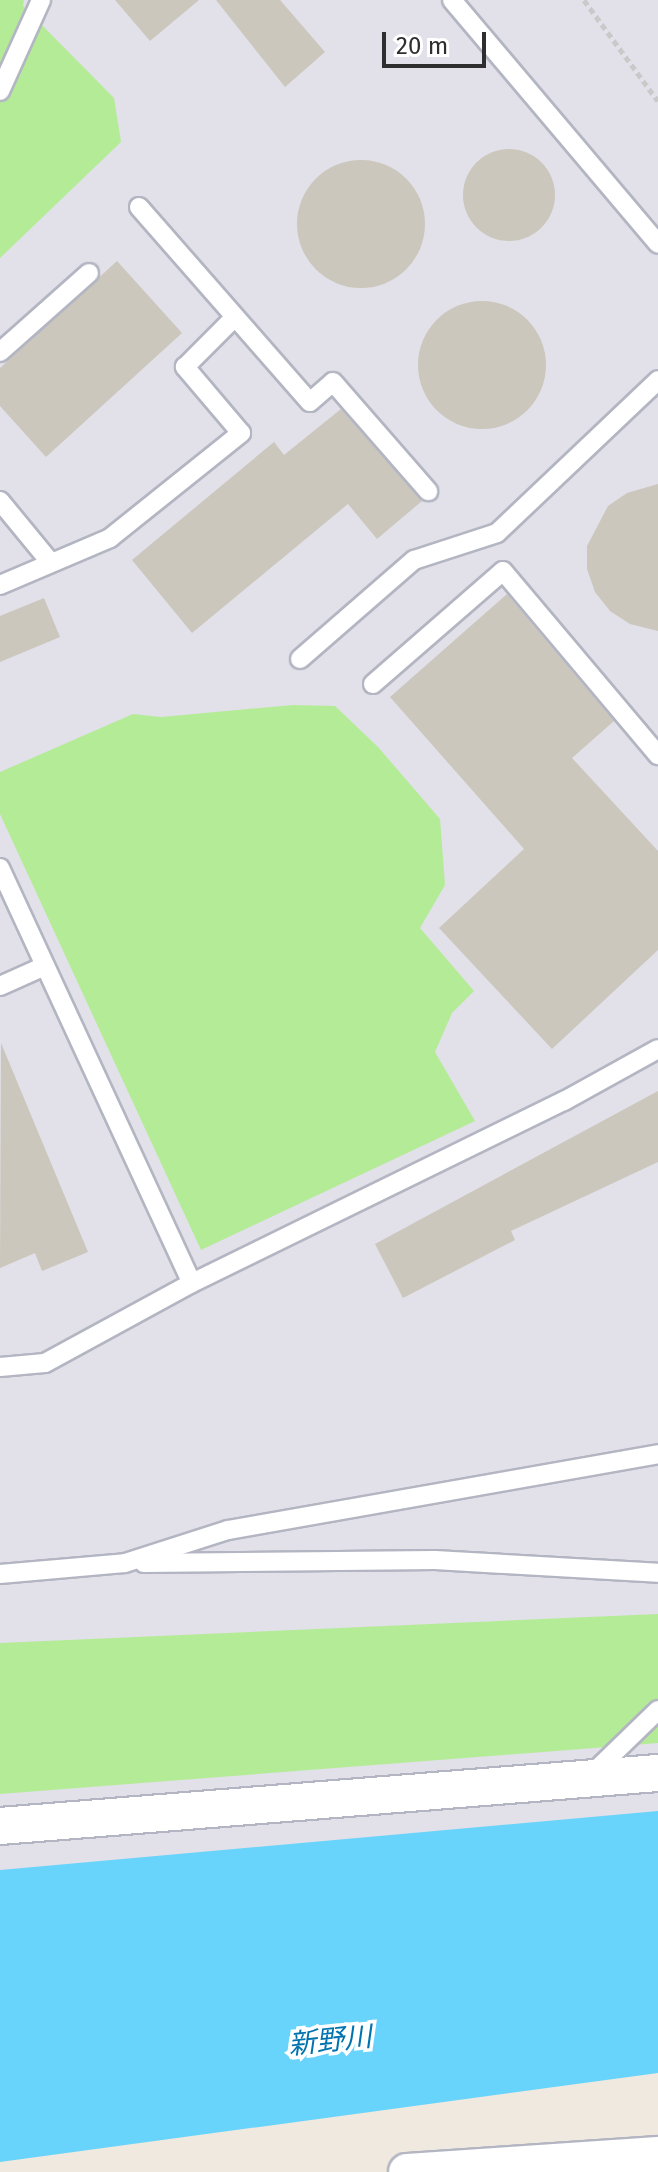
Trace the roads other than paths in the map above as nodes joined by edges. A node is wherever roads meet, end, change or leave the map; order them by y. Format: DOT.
graph roads {
  1 [pos="41,0"];
  2 [pos="452,0"];
  3 [pos="0,91"];
  4 [pos="139,207"];
  5 [pos="658,244"];
  6 [pos="89,273"];
  7 [pos="234,318"];
  8 [pos="0,352"];
  9 [pos="658,380"];
  10 [pos="428,491"];
  11 [pos="0,501"];
  12 [pos="51,563"];
  13 [pos="0,585"];
  14 [pos="300,659"];
  15 [pos="373,684"];
  16 [pos="658,755"];
  17 [pos="0,868"];
  18 [pos="45,966"];
  19 [pos="0,986"];
  20 [pos="658,1049"];
  21 [pos="192,1283"];
  22 [pos="0,1367"];
  23 [pos="658,1454"];
  24 [pos="125,1563"];
  25 [pos="658,1573"];
  26 [pos="0,1574"];
  27 [pos="658,1710"];
  28 [pos="658,1773"];
  29 [pos="587,1779"];
  30 [pos="0,1826"];
  31 [pos="658,2155"];
  32 [pos="407,2172"];
  1 -- 3 [label="lane"];
  2 -- 5 [label="lane"];
  4 -- 7 [label="lane"];
  6 -- 8 [label="lane"];
  7 -- 10 [label="lane"];
  7 -- 12 [label="lane"];
  9 -- 14 [label="lane"];
  11 -- 12 [label="lane"];
  12 -- 13 [label="lane"];
  15 -- 16 [label="lane"];
  17 -- 18 [label="lane"];
  18 -- 19 [label="lane"];
  18 -- 21 [label="lane"];
  20 -- 21 [label="lane"];
  21 -- 22 [label="lane"];
  23 -- 24 [label="lane"];
  24 -- 25 [label="lane"];
  24 -- 26 [label="lane"];
  27 -- 29 [label="lane"];
  28 -- 29 [label="street"];
  29 -- 30 [label="street"];
  31 -- 32 [label="street"];
}
